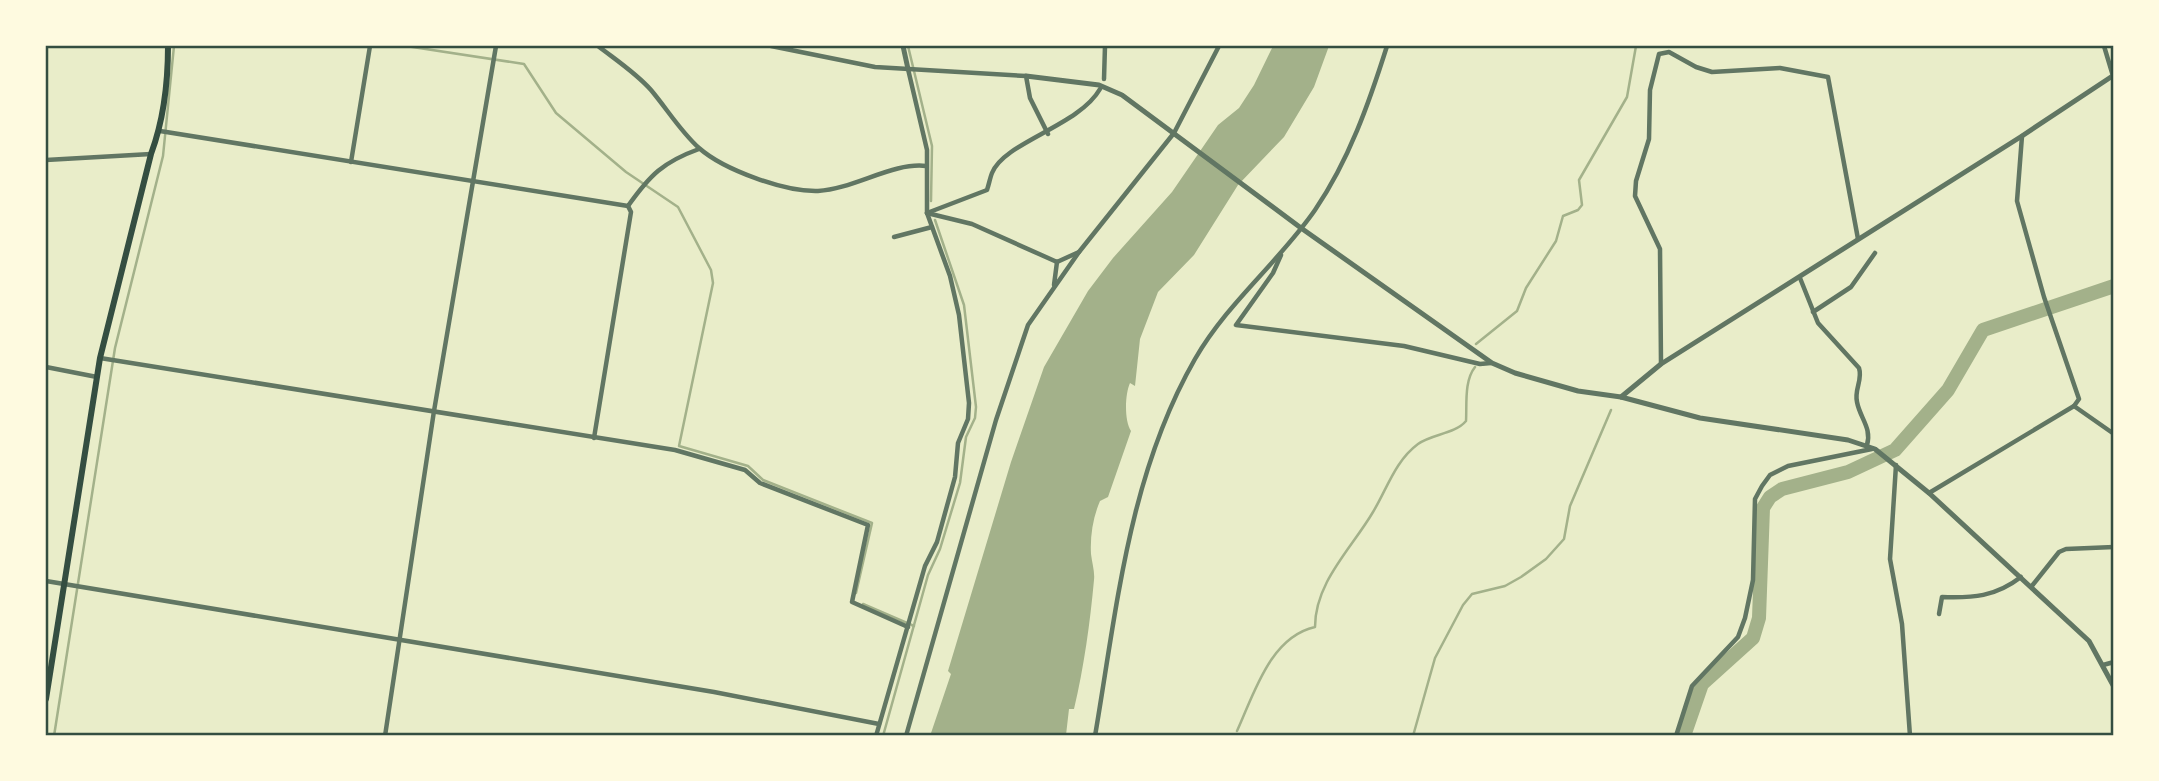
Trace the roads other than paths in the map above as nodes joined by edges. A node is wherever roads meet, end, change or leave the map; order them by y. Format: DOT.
graph roads {
  1 [pos="168,46"];
  2 [pos="370,46"];
  3 [pos="496,46"];
  4 [pos="598,46"];
  5 [pos="771,46"];
  6 [pos="903,46"];
  7 [pos="1105,46"];
  8 [pos="1219,46"];
  9 [pos="1387,46"];
  10 [pos="2104,46"];
  11 [pos="908,69"];
  12 [pos="1026,76"];
  13 [pos="2113,76"];
  14 [pos="1104,79"];
  15 [pos="1100,89"];
  16 [pos="159,131"];
  17 [pos="1174,133"];
  18 [pos="1048,134"];
  19 [pos="2022,136"];
  20 [pos="699,149"];
  21 [pos="151,153"];
  22 [pos="46,160"];
  23 [pos="351,162"];
  24 [pos="926,166"];
  25 [pos="474,182"];
  26 [pos="628,206"];
  27 [pos="927,213"];
  28 [pos="932,227"];
  29 [pos="1301,228"];
  30 [pos="894,237"];
  31 [pos="1859,241"];
  32 [pos="1283,249"];
  33 [pos="1080,252"];
  34 [pos="1875,253"];
  35 [pos="1057,262"];
  36 [pos="1800,278"];
  37 [pos="1054,285"];
  38 [pos="1813,312"];
  39 [pos="100,358"];
  40 [pos="1492,363"];
  41 [pos="1661,364"];
  42 [pos="46,367"];
  43 [pos="97,377"];
  44 [pos="1621,397"];
  45 [pos="2074,406"];
  46 [pos="434,411"];
  47 [pos="2113,434"];
  48 [pos="594,438"];
  49 [pos="1871,448"];
  50 [pos="1896,464"];
  51 [pos="1928,493"];
  52 [pos="2113,547"];
  53 [pos="2021,577"];
  54 [pos="46,581"];
  55 [pos="63,584"];
  56 [pos="2031,587"];
  57 [pos="1939,614"];
  58 [pos="908,627"];
  59 [pos="400,639"];
  60 [pos="2113,662"];
  61 [pos="2103,665"];
  62 [pos="2113,687"];
  63 [pos="46,699"];
  64 [pos="880,724"];
  65 [pos="385,736"];
  66 [pos="876,736"];
  67 [pos="906,736"];
  68 [pos="1096,736"];
  69 [pos="1676,736"];
  70 [pos="1910,736"];
  1 -- 16 [label="main road"];
  2 -- 23 [label="street"];
  3 -- 25 [label="street"];
  4 -- 20 [label="street"];
  5 -- 11 [label="street"];
  6 -- 11 [label="street"];
  7 -- 14 [label="street"];
  8 -- 17 [label="street"];
  9 -- 29 [label="street"];
  10 -- 13 [label="street"];
  11 -- 12 [label="street"];
  11 -- 24 [label="street"];
  12 -- 17 [label="street"];
  12 -- 18 [label="street"];
  13 -- 19 [label="street"];
  15 -- 18 [label="street"];
  16 -- 21 [label="main road"];
  16 -- 23 [label="street"];
  17 -- 29 [label="street"];
  17 -- 33 [label="street"];
  18 -- 27 [label="street"];
  19 -- 31 [label="street"];
  19 -- 45 [label="street"];
  20 -- 24 [label="street"];
  20 -- 26 [label="street"];
  21 -- 22 [label="street"];
  21 -- 39 [label="main road"];
  23 -- 25 [label="street"];
  24 -- 27 [label="street"];
  25 -- 26 [label="street"];
  25 -- 46 [label="street"];
  26 -- 48 [label="street"];
  27 -- 28 [label="street"];
  27 -- 35 [label="street"];
  28 -- 30 [label="street"];
  28 -- 58 [label="street"];
  29 -- 32 [label="street"];
  29 -- 40 [label="street"];
  31 -- 36 [label="street"];
  31 -- 41 [label="street"];
  32 -- 40 [label="street"];
  32 -- 68 [label="street"];
  33 -- 35 [label="street"];
  33 -- 37 [label="street"];
  34 -- 38 [label="street"];
  35 -- 37 [label="street"];
  36 -- 38 [label="street"];
  36 -- 41 [label="street"];
  37 -- 67 [label="street"];
  38 -- 49 [label="street"];
  39 -- 43 [label="main road"];
  39 -- 46 [label="street"];
  40 -- 44 [label="street"];
  41 -- 44 [label="street"];
  42 -- 43 [label="street"];
  43 -- 55 [label="main road"];
  44 -- 49 [label="street"];
  45 -- 47 [label="street"];
  45 -- 51 [label="street"];
  46 -- 48 [label="street"];
  46 -- 59 [label="street"];
  48 -- 58 [label="street"];
  49 -- 50 [label="street"];
  49 -- 69 [label="street"];
  50 -- 51 [label="street"];
  50 -- 70 [label="street"];
  51 -- 53 [label="street"];
  52 -- 56 [label="street"];
  53 -- 56 [label="street"];
  53 -- 57 [label="street"];
  54 -- 55 [label="street"];
  55 -- 59 [label="street"];
  55 -- 63 [label="main road"];
  56 -- 61 [label="street"];
  58 -- 64 [label="street"];
  59 -- 64 [label="street"];
  59 -- 65 [label="street"];
  60 -- 61 [label="street"];
  61 -- 62 [label="street"];
  64 -- 66 [label="street"];
}
